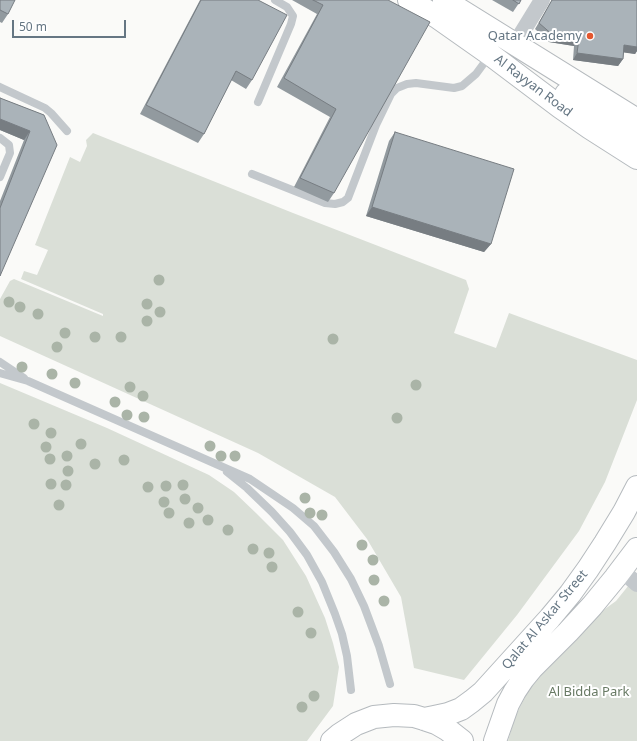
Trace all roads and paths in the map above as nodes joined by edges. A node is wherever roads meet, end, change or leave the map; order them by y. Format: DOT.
graph roads {
  1 [pos="274,0"];
  2 [pos="409,0"];
  3 [pos="444,0"];
  4 [pos="542,0"];
  5 [pos="515,44"];
  6 [pos="491,54"];
  7 [pos="0,87"];
  8 [pos="637,100"];
  9 [pos="258,102"];
  10 [pos="612,105"];
  11 [pos="637,120"];
  12 [pos="67,131"];
  13 [pos="0,138"];
  14 [pos="637,140"];
  15 [pos="637,158"];
  16 [pos="252,174"];
  17 [pos="0,177"];
  18 [pos="0,362"];
  19 [pos="0,373"];
  20 [pos="28,381"];
  21 [pos="221,466"];
  22 [pos="637,487"];
  23 [pos="637,549"];
  24 [pos="629,577"];
  25 [pos="390,684"];
  26 [pos="351,690"];
  27 [pos="424,719"];
  28 [pos="332,741"];
  29 [pos="462,741"];
  30 [pos="495,741"];
  1 -- 9 [label="lane"];
  2 -- 6 [label="main road, Al Rayyan Road"];
  3 -- 5 [label="main road, Al Rayyan Road"];
  4 -- 5 [label="street"];
  5 -- 10 [label="main road, Al Rayyan Road"];
  6 -- 14 [label="main road"];
  6 -- 15 [label="main road, Al Rayyan Road"];
  6 -- 16 [label="lane"];
  7 -- 12 [label="lane"];
  8 -- 10 [label="main road"];
  10 -- 11 [label="main road, Al Rayyan Road"];
  13 -- 17 [label="lane"];
  18 -- 20 [label="lane"];
  19 -- 20 [label="lane"];
  20 -- 21 [label="lane"];
  21 -- 25 [label="lane"];
  21 -- 26 [label="lane"];
  22 -- 27 [label="main road, Qalat Al Askar Street"];
  23 -- 24 [label="main road, Qalat Al Askar Street"];
  24 -- 30 [label="main road, Qalat Al Askar Street"];
  27 -- 28 [label="main road"];
  27 -- 29 [label="main road"];
}
